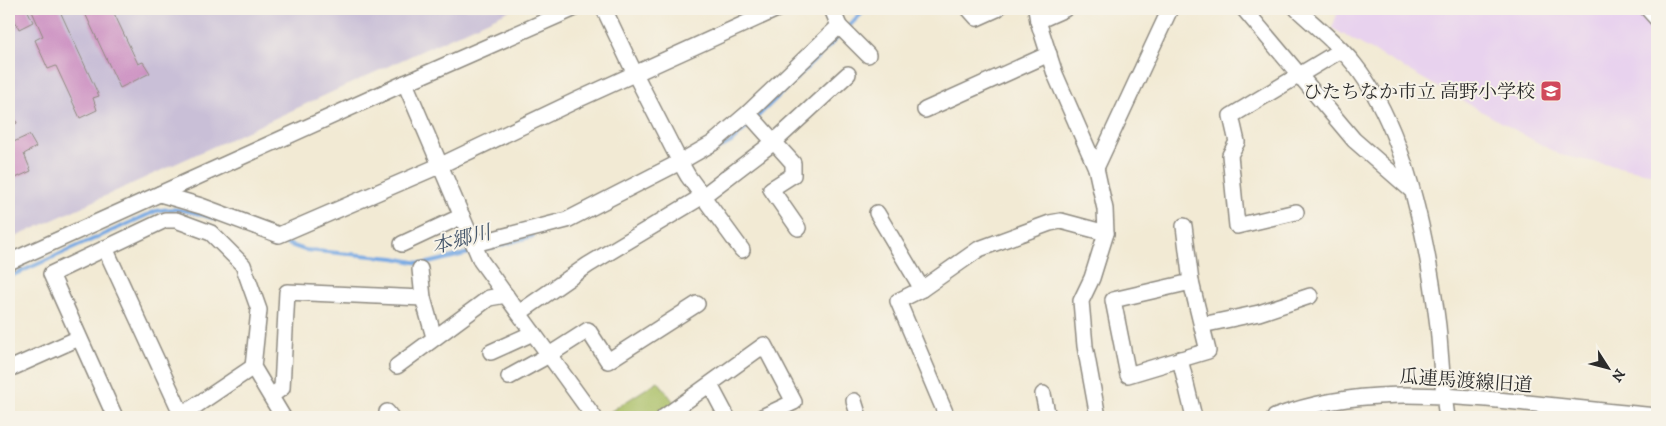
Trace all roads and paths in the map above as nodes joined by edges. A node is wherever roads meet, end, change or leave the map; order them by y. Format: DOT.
graph roads {
  1 [pos="574,9"];
  2 [pos="604,9"];
  3 [pos="777,9"];
  4 [pos="832,9"];
  5 [pos="969,9"];
  6 [pos="997,9"];
  7 [pos="1065,9"];
  8 [pos="1170,9"];
  9 [pos="1244,9"];
  10 [pos="1297,9"];
  11 [pos="1648,9"];
  12 [pos="1037,15"];
  13 [pos="1657,19"];
  14 [pos="839,26"];
  15 [pos="1341,50"];
  16 [pos="1049,54"];
  17 [pos="868,55"];
  18 [pos="635,74"];
  19 [pos="848,74"];
  20 [pos="1299,74"];
  21 [pos="405,83"];
  22 [pos="925,110"];
  23 [pos="748,113"];
  24 [pos="774,142"];
  25 [pos="680,162"];
  26 [pos="441,165"];
  27 [pos="1096,168"];
  28 [pos="1411,190"];
  29 [pos="160,194"];
  30 [pos="703,196"];
  31 [pos="178,200"];
  32 [pos="1296,212"];
  33 [pos="878,213"];
  34 [pos="462,216"];
  35 [pos="176,220"];
  36 [pos="1184,226"];
  37 [pos="798,228"];
  38 [pos="1106,233"];
  39 [pos="402,244"];
  40 [pos="474,244"];
  41 [pos="105,248"];
  42 [pos="742,250"];
  43 [pos="9,262"];
  44 [pos="420,268"];
  45 [pos="1191,282"];
  46 [pos="922,289"];
  47 [pos="506,295"];
  48 [pos="1310,296"];
  49 [pos="423,298"];
  50 [pos="697,304"];
  51 [pos="519,313"];
  52 [pos="1202,325"];
  53 [pos="533,333"];
  54 [pos="434,337"];
  55 [pos="79,338"];
  56 [pos="492,352"];
  57 [pos="549,355"];
  58 [pos="1180,359"];
  59 [pos="397,366"];
  60 [pos="14,367"];
  61 [pos="253,367"];
  62 [pos="509,376"];
  63 [pos="710,385"];
  64 [pos="1043,394"];
  65 [pos="1443,395"];
  66 [pos="271,396"];
  67 [pos="854,401"];
  68 [pos="188,415"];
  69 [pos="1657,416"];
  70 [pos="115,417"];
  71 [pos="283,417"];
  72 [pos="594,417"];
  73 [pos="664,417"];
  74 [pos="727,417"];
  75 [pos="762,417"];
  76 [pos="859,417"];
  77 [pos="947,417"];
  78 [pos="1048,417"];
  79 [pos="1098,417"];
  80 [pos="1194,417"];
  81 [pos="1275,417"];
  82 [pos="1447,417"];
  1 -- 21 [label="street"];
  2 -- 18 [label="street"];
  3 -- 18 [label="street"];
  4 -- 14 [label="street"];
  5 -- 6 [label="street"];
  7 -- 12 [label="street"];
  8 -- 27 [label="street"];
  9 -- 20 [label="street"];
  10 -- 15 [label="street"];
  11 -- 13 [label="street"];
  12 -- 16 [label="street"];
  14 -- 17 [label="street"];
  14 -- 23 [label="street"];
  15 -- 20 [label="street"];
  15 -- 28 [label="street"];
  16 -- 22 [label="street"];
  16 -- 27 [label="street"];
  18 -- 25 [label="street"];
  18 -- 26 [label="street"];
  19 -- 24 [label="street"];
  20 -- 28 [label="street"];
  20 -- 32 [label="street"];
  21 -- 26 [label="street"];
  21 -- 29 [label="street"];
  23 -- 24 [label="street"];
  23 -- 25 [label="street"];
  24 -- 30 [label="street"];
  24 -- 37 [label="street"];
  25 -- 30 [label="street"];
  25 -- 40 [label="street"];
  26 -- 31 [label="street"];
  26 -- 34 [label="street"];
  27 -- 38 [label="street"];
  28 -- 65 [label="street"];
  29 -- 31 [label="street"];
  29 -- 43 [label="street"];
  30 -- 42 [label="street"];
  30 -- 51 [label="street"];
  31 -- 35 [label="street"];
  33 -- 46 [label="street"];
  34 -- 39 [label="street"];
  34 -- 40 [label="street"];
  35 -- 41 [label="street"];
  35 -- 61 [label="street"];
  36 -- 45 [label="street"];
  38 -- 46 [label="street"];
  38 -- 79 [label="street"];
  40 -- 47 [label="street"];
  41 -- 55 [label="street"];
  41 -- 68 [label="street"];
  44 -- 49 [label="street"];
  45 -- 52 [label="street"];
  45 -- 58 [label="street"];
  46 -- 77 [label="street"];
  47 -- 51 [label="street"];
  47 -- 54 [label="street"];
  48 -- 52 [label="street"];
  49 -- 54 [label="street"];
  49 -- 66 [label="street"];
  50 -- 57 [label="street"];
  51 -- 53 [label="street"];
  52 -- 58 [label="street"];
  53 -- 56 [label="street"];
  53 -- 57 [label="street"];
  54 -- 59 [label="street"];
  55 -- 60 [label="street"];
  55 -- 70 [label="street"];
  57 -- 62 [label="street"];
  57 -- 72 [label="street"];
  58 -- 80 [label="street"];
  61 -- 66 [label="street"];
  61 -- 68 [label="street"];
  63 -- 73 [label="street"];
  63 -- 74 [label="street"];
  63 -- 75 [label="street"];
  64 -- 78 [label="street"];
  65 -- 69 [label="street, 瓜連馬渡線旧道"];
  65 -- 81 [label="street, 瓜連馬渡線旧道"];
  65 -- 82 [label="street"];
  66 -- 71 [label="street"];
  67 -- 76 [label="street"];
}
